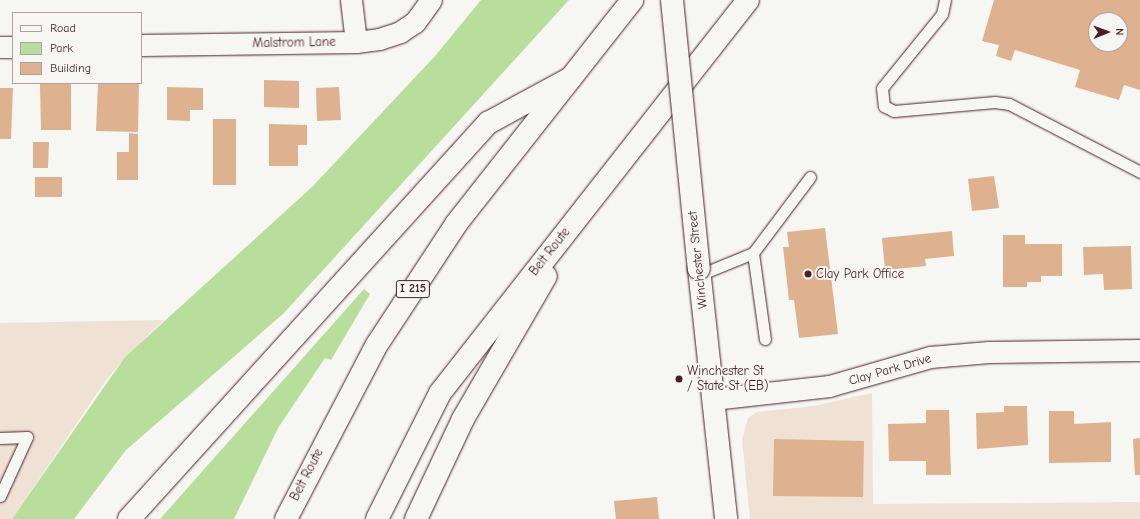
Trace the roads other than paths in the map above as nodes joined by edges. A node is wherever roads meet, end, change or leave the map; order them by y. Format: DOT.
graph roads {
  1 [pos="351,0"];
  2 [pos="431,0"];
  3 [pos="632,0"];
  4 [pos="672,0"];
  5 [pos="748,0"];
  6 [pos="945,0"];
  7 [pos="356,42"];
  8 [pos="142,45"];
  9 [pos="0,47"];
  10 [pos="12,47"];
  11 [pos="571,78"];
  12 [pos="1140,172"];
  13 [pos="810,177"];
  14 [pos="587,206"];
  15 [pos="753,253"];
  16 [pos="699,272"];
  17 [pos="765,339"];
  18 [pos="1140,350"];
  19 [pos="713,399"];
  20 [pos="0,438"];
  21 [pos="0,496"];
  22 [pos="128,519"];
  23 [pos="286,519"];
  24 [pos="377,519"];
  25 [pos="416,519"];
  26 [pos="726,519"];
  1 -- 7 [label="street"];
  2 -- 7 [label="street, Malstrom Lane"];
  3 -- 11 [label="main road, Belt Route / I 215"];
  4 -- 16 [label="main road, Winchester Street, bridge"];
  5 -- 14 [label="main road, Belt Route"];
  6 -- 12 [label="lane"];
  7 -- 8 [label="street, Malstrom Lane"];
  9 -- 10 [label="street"];
  11 -- 22 [label="main road"];
  11 -- 23 [label="main road, Belt Route / I 215"];
  13 -- 15 [label="lane"];
  14 -- 24 [label="main road, Belt Route"];
  14 -- 25 [label="main road"];
  15 -- 16 [label="lane"];
  15 -- 17 [label="lane"];
  16 -- 19 [label="main road, Winchester Street"];
  18 -- 19 [label="street, Clay Park Drive"];
  19 -- 26 [label="main road, Winchester Street"];
  20 -- 21 [label="lane"];
}
